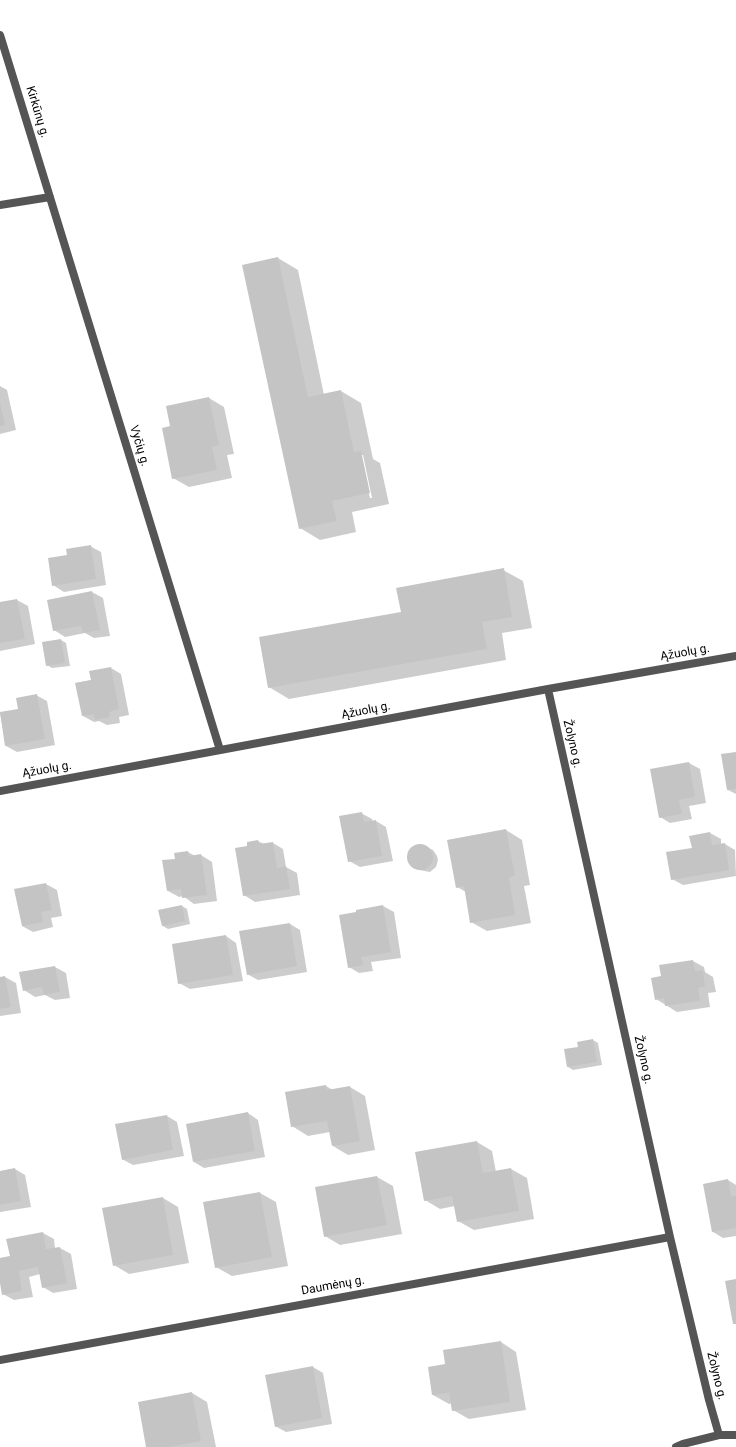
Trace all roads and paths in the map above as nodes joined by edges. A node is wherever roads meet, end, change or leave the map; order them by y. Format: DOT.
graph roads {
  1 [pos="0,35"];
  2 [pos="50,196"];
  3 [pos="0,205"];
  4 [pos="736,656"];
  5 [pos="548,689"];
  6 [pos="220,750"];
  7 [pos="0,791"];
  8 [pos="670,1237"];
  9 [pos="0,1360"];
  10 [pos="719,1435"];
  11 [pos="736,1435"];
  12 [pos="676,1447"];
  1 -- 2 [label="street, Kirkūnų g."];
  2 -- 3 [label="street"];
  2 -- 6 [label="street, Vyčių g."];
  4 -- 5 [label="street, Ąžuolų g."];
  5 -- 6 [label="street, Ąžuolų g."];
  5 -- 8 [label="street, Žolyno g."];
  6 -- 7 [label="street, Ąžuolų g."];
  8 -- 9 [label="street, Daumėnų g."];
  8 -- 10 [label="street, Žolyno g."];
  10 -- 11 [label="street"];
  10 -- 12 [label="street"];
}
